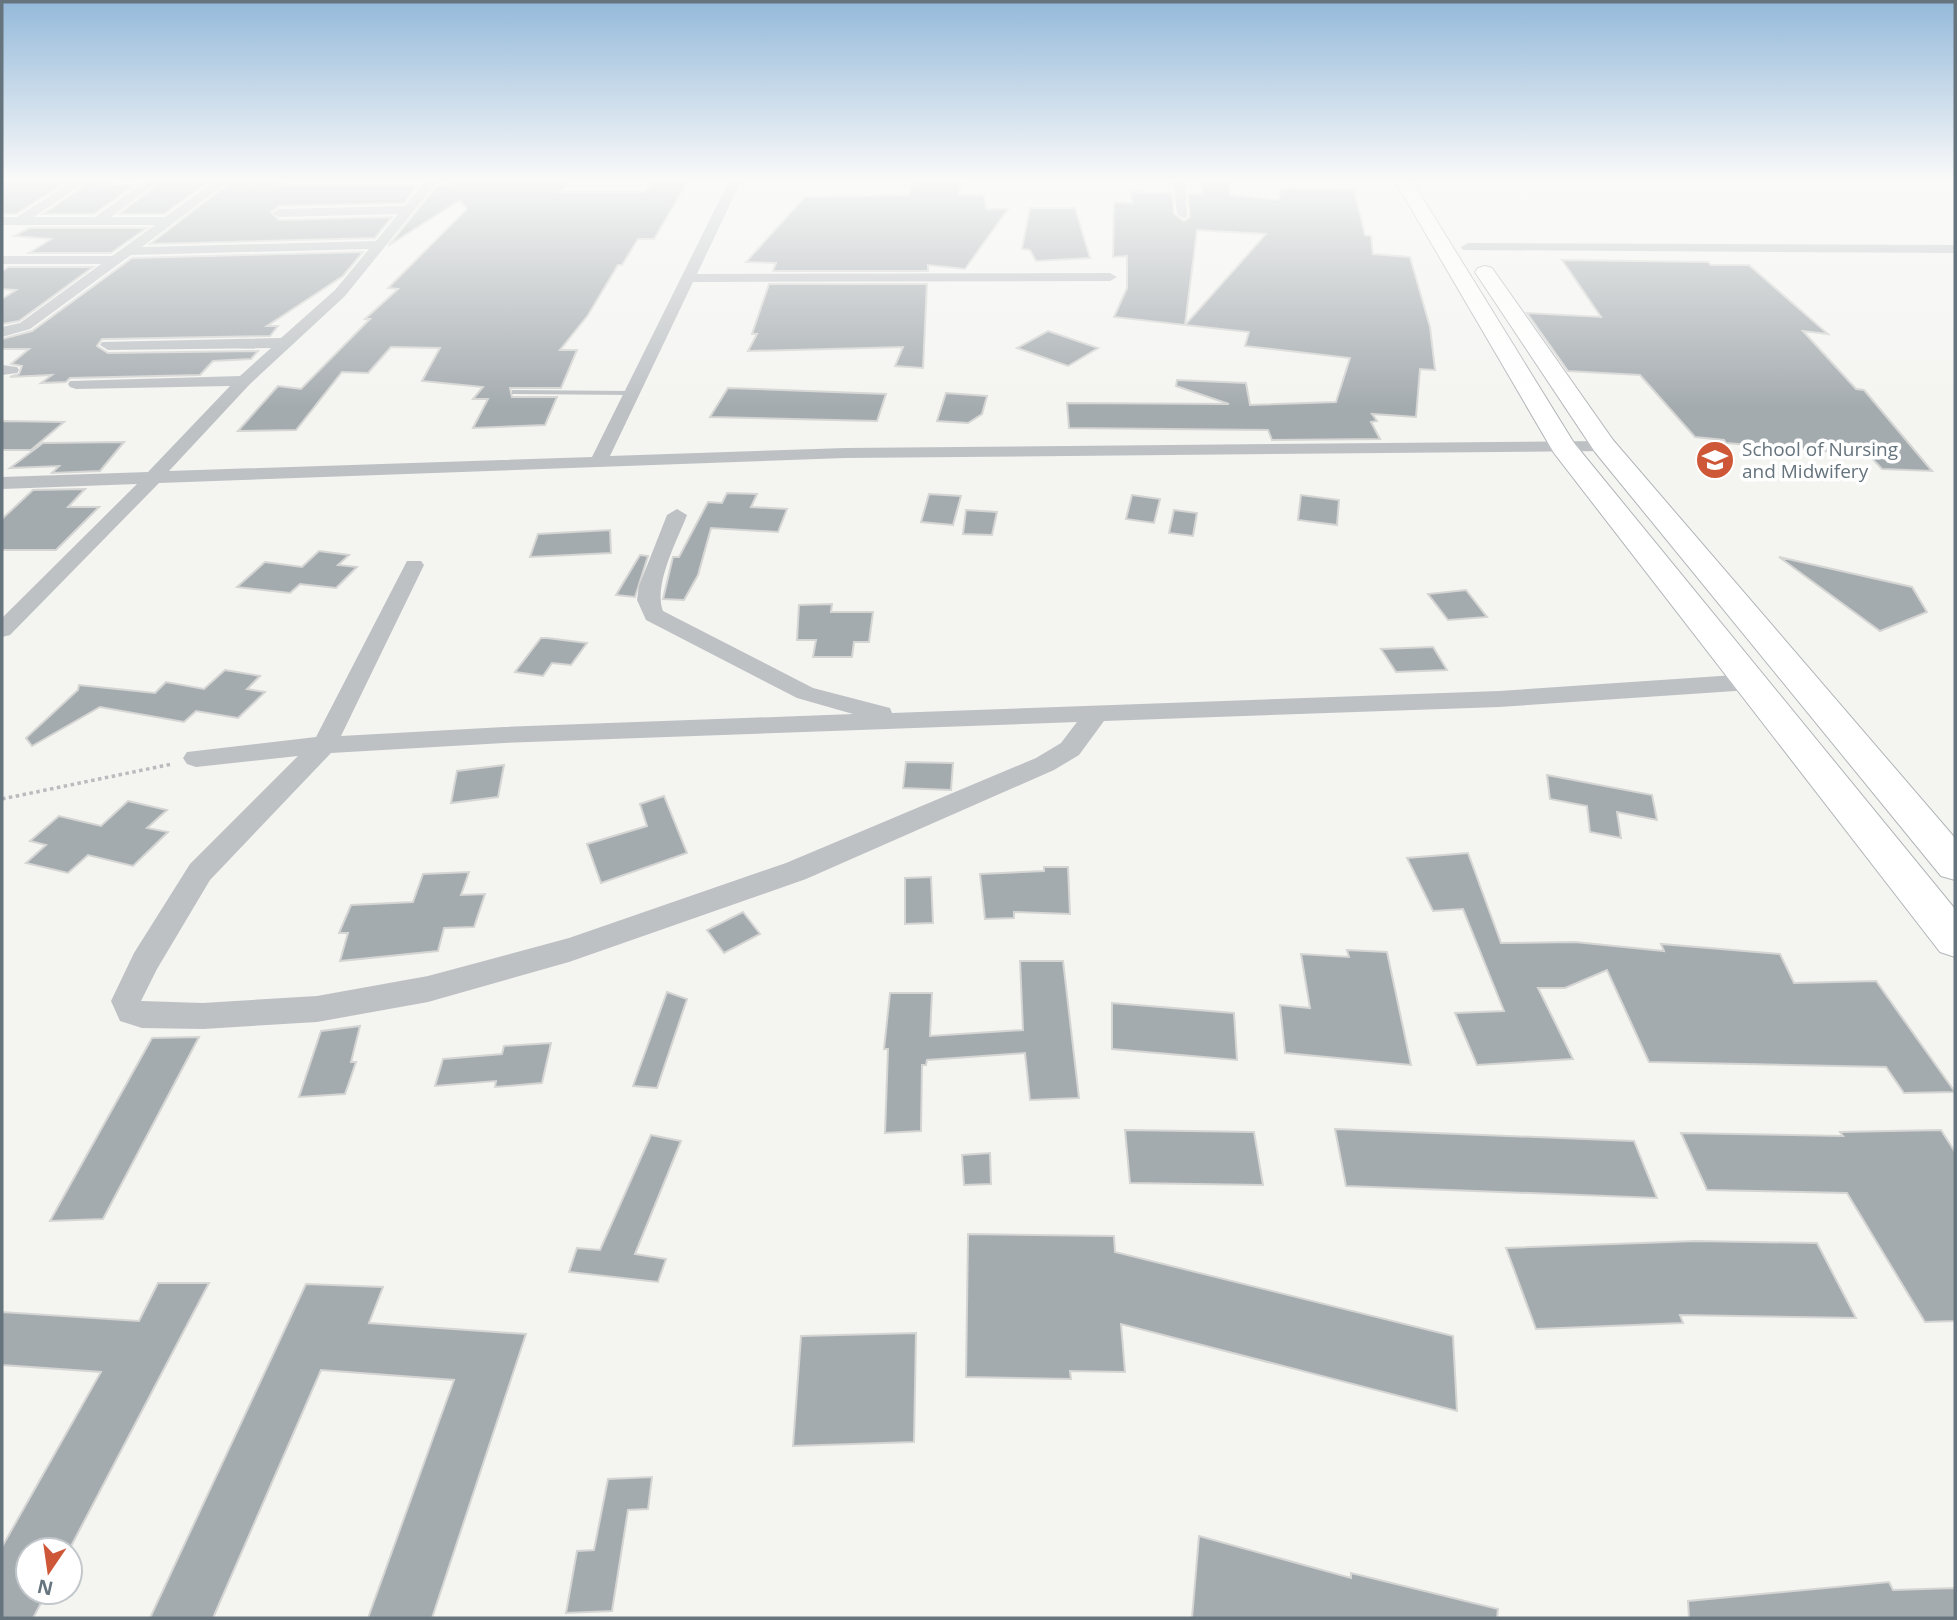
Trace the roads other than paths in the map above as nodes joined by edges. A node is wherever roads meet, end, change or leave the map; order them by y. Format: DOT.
graph roads {
  1 [pos="119,257"];
  2 [pos="370,257"];
  3 [pos="698,257"];
  4 [pos="1449,257"];
  5 [pos="1475,257"];
  6 [pos="2,260"];
  7 [pos="113,260"];
  8 [pos="1110,277"];
  9 [pos="688,278"];
  10 [pos="2,332"];
  11 [pos="285,342"];
  12 [pos="108,345"];
  13 [pos="244,381"];
  14 [pos="76,384"];
  15 [pos="515,392"];
  16 [pos="632,393"];
  17 [pos="1563,446"];
  18 [pos="1604,446"];
  19 [pos="598,462"];
  20 [pos="154,478"];
  21 [pos="2,483"];
  22 [pos="677,515"];
  23 [pos="414,565"];
  24 [pos="2,630"];
  25 [pos="1750,682"];
  26 [pos="1097,714"];
  27 [pos="906,721"];
  28 [pos="324,745"];
  29 [pos="195,758"];
  30 [pos="1955,865"];
  31 [pos="1955,940"];
  1 -- 7 [label="street"];
  2 -- 11 [label="street"];
  3 -- 9 [label="street"];
  4 -- 17 [label="main road"];
  5 -- 18 [label="main road"];
  6 -- 7 [label="street"];
  7 -- 10 [label="street"];
  8 -- 9 [label="street"];
  9 -- 16 [label="street"];
  11 -- 12 [label="street"];
  11 -- 13 [label="street"];
  13 -- 14 [label="street"];
  13 -- 20 [label="street"];
  15 -- 16 [label="lane"];
  16 -- 19 [label="street"];
  17 -- 18 [label="street"];
  17 -- 19 [label="street"];
  17 -- 25 [label="main road"];
  18 -- 30 [label="main road"];
  19 -- 20 [label="street"];
  20 -- 21 [label="street"];
  20 -- 24 [label="street"];
  22 -- 27 [label="street"];
  23 -- 28 [label="street"];
  25 -- 26 [label="street"];
  25 -- 31 [label="main road"];
  26 -- 27 [label="street"];
  26 -- 28 [label="street"];
  27 -- 28 [label="street"];
  28 -- 29 [label="street"];
}
